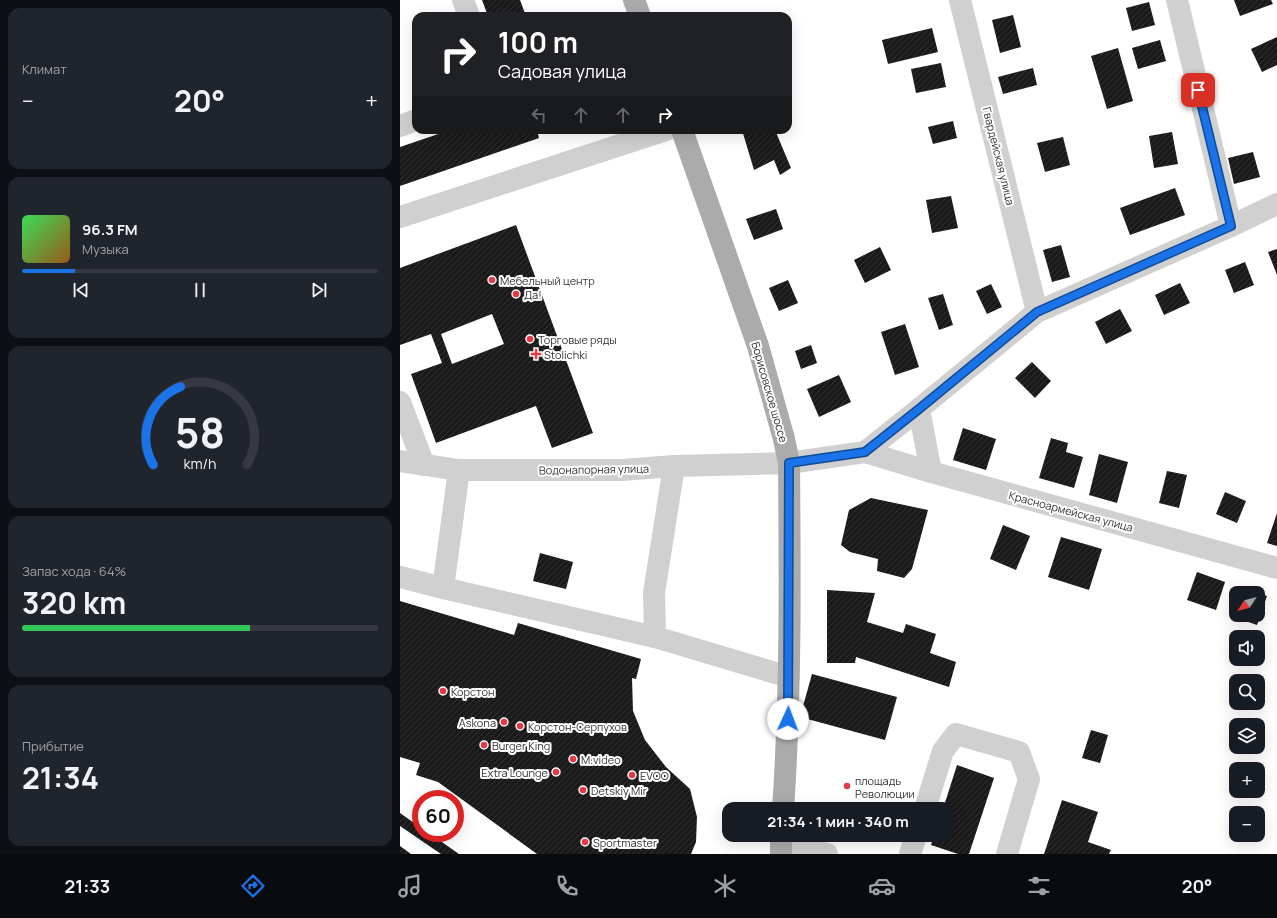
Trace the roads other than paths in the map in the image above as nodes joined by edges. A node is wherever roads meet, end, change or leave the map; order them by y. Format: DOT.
graph roads {
  1 [pos="463,0"];
  2 [pos="634,0"];
  3 [pos="960,0"];
  4 [pos="1177,0"];
  5 [pos="468,12"];
  6 [pos="638,12"];
  7 [pos="412,122"];
  8 [pos="400,126"];
  9 [pos="654,134"];
  10 [pos="683,134"];
  11 [pos="1277,204"];
  12 [pos="400,216"];
  13 [pos="1231,226"];
  14 [pos="1037,312"];
  15 [pos="400,402"];
  16 [pos="919,409"];
  17 [pos="865,452"];
  18 [pos="400,461"];
  19 [pos="789,463"];
  20 [pos="424,465"];
  21 [pos="674,466"];
  22 [pos="459,470"];
  23 [pos="931,472"];
  24 [pos="1277,568"];
  25 [pos="400,577"];
  26 [pos="443,588"];
  27 [pos="655,637"];
  28 [pos="789,677"];
  29 [pos="783,802"];
  30 [pos="926,802"];
  31 [pos="914,842"];
  32 [pos="781,844"];
  33 [pos="827,854"];
  34 [pos="910,854"];
  35 [pos="1007,854"];
  1 -- 5 [label="street"];
  2 -- 6 [label="main road"];
  3 -- 14 [label="street, Гвардейская улица"];
  4 -- 13 [label="street"];
  7 -- 8 [label="street"];
  9 -- 12 [label="street"];
  10 -- 19 [label="main road, Борисовское шоссе"];
  11 -- 13 [label="street"];
  13 -- 14 [label="street"];
  14 -- 16 [label="street"];
  15 -- 20 [label="street"];
  16 -- 17 [label="street"];
  16 -- 23 [label="street"];
  17 -- 19 [label="street, Водонапорная улица"];
  17 -- 23 [label="street, Красноармейская улица"];
  18 -- 20 [label="street, Водонапорная улица"];
  19 -- 21 [label="street, Водонапорная улица"];
  19 -- 28 [label="main road, Борисовское шоссе"];
  20 -- 22 [label="street, Водонапорная улица"];
  21 -- 22 [label="street, Водонапорная улица"];
  21 -- 27 [label="street"];
  22 -- 26 [label="street"];
  23 -- 24 [label="street, Красноармейская улица"];
  25 -- 26 [label="street"];
  26 -- 27 [label="street"];
  27 -- 28 [label="street"];
  28 -- 29 [label="main road, Борисовское шоссе"];
  30 -- 35 [label="street"];
  31 -- 34 [label="street"];
  32 -- 33 [label="street"];
}
